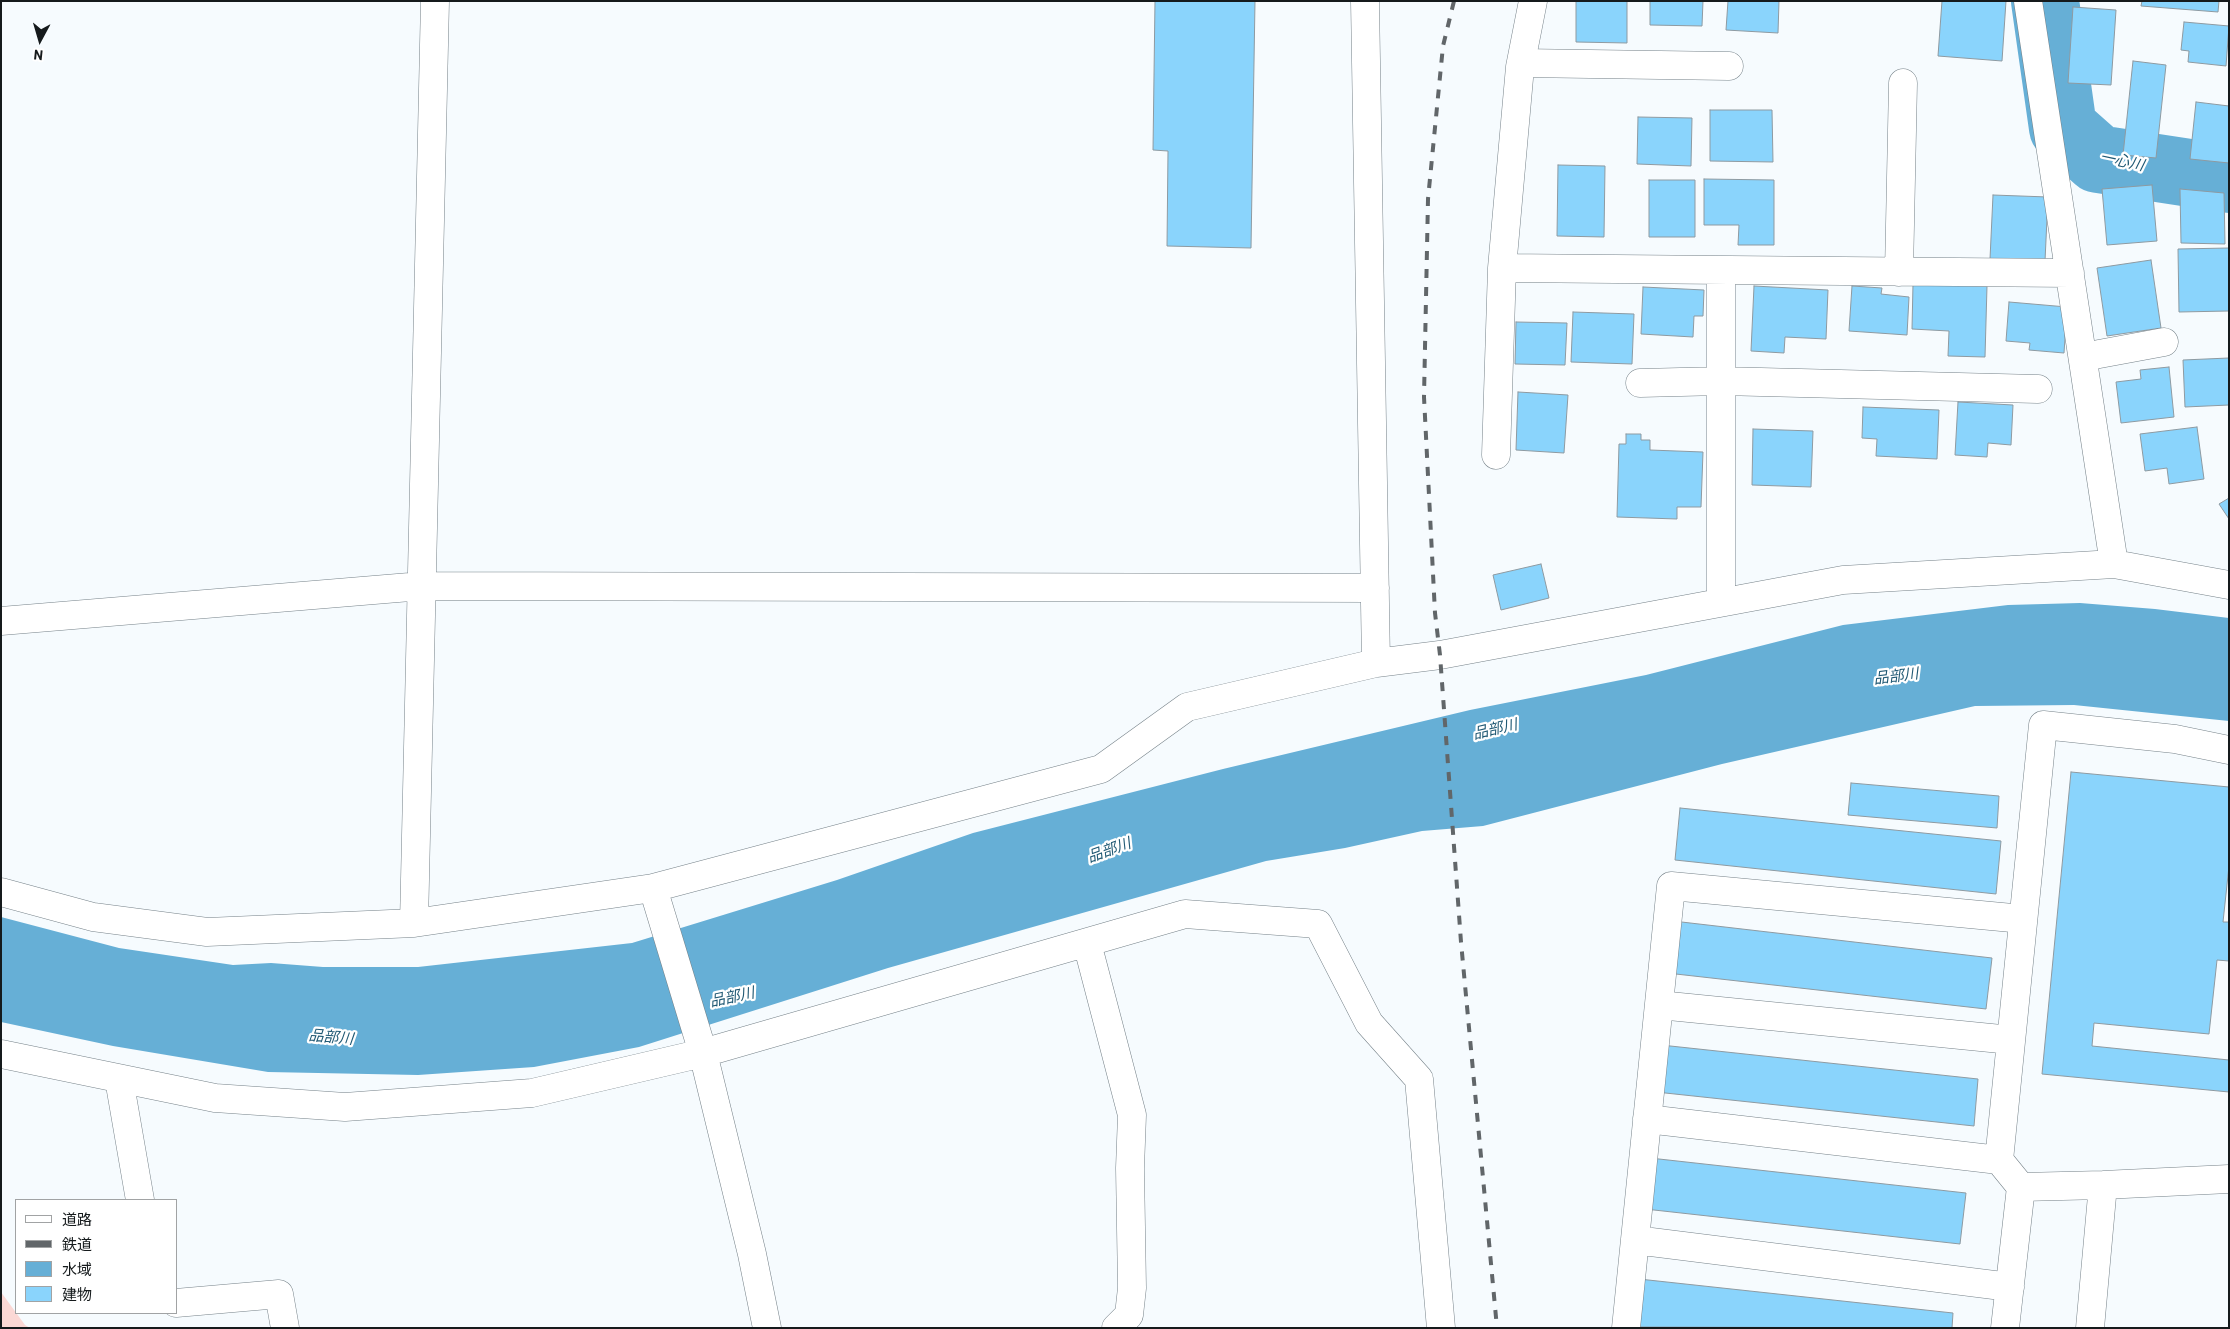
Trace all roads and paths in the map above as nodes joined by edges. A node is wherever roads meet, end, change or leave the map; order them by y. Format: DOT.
graph roads {
  1 [pos="435,1"];
  2 [pos="1365,1"];
  3 [pos="1533,1"];
  4 [pos="2028,1"];
  5 [pos="1521,62"];
  6 [pos="1729,66"];
  7 [pos="1903,83"];
  8 [pos="1502,268"];
  9 [pos="1721,270"];
  10 [pos="1899,272"];
  11 [pos="2070,273"];
  12 [pos="2164,342"];
  13 [pos="2083,357"];
  14 [pos="1720,381"];
  15 [pos="1640,384"];
  16 [pos="2038,389"];
  17 [pos="1496,456"];
  18 [pos="2114,564"];
  19 [pos="2229,585"];
  20 [pos="422,586"];
  21 [pos="1375,588"];
  22 [pos="1721,602"];
  23 [pos="1,622"];
  24 [pos="1376,663"];
  25 [pos="2229,750"];
  26 [pos="653,888"];
  27 [pos="1,892"];
  28 [pos="2023,919"];
  29 [pos="414,923"];
  30 [pos="1087,943"];
  31 [pos="1659,1005"];
  32 [pos="2011,1040"];
  33 [pos="701,1044"];
  34 [pos="1,1054"];
  35 [pos="118,1079"];
  36 [pos="1647,1119"];
  37 [pos="1999,1160"];
  38 [pos="2229,1179"];
  39 [pos="2103,1185"];
  40 [pos="2021,1187"];
  41 [pos="140,1199"];
  42 [pos="1635,1240"];
  43 [pos="2010,1287"];
  44 [pos="178,1303"];
  45 [pos="285,1328"];
  46 [pos="767,1328"];
  47 [pos="1116,1328"];
  48 [pos="1441,1328"];
  49 [pos="1626,1328"];
  50 [pos="2005,1328"];
  51 [pos="2090,1328"];
  1 -- 20 [label="street"];
  2 -- 21 [label="street"];
  3 -- 5 [label="street"];
  4 -- 11 [label="street"];
  5 -- 6 [label="street"];
  5 -- 8 [label="street"];
  7 -- 10 [label="street"];
  8 -- 9 [label="street"];
  8 -- 17 [label="street"];
  9 -- 10 [label="street"];
  9 -- 14 [label="street"];
  10 -- 11 [label="street"];
  11 -- 13 [label="street"];
  12 -- 13 [label="street"];
  13 -- 18 [label="street"];
  14 -- 15 [label="street"];
  14 -- 16 [label="street"];
  14 -- 22 [label="street"];
  18 -- 19 [label="street"];
  18 -- 22 [label="street"];
  20 -- 21 [label="street"];
  20 -- 23 [label="street"];
  20 -- 29 [label="street"];
  21 -- 24 [label="street"];
  22 -- 24 [label="street"];
  24 -- 26 [label="street"];
  25 -- 28 [label="street"];
  26 -- 29 [label="street"];
  26 -- 33 [label="street"];
  27 -- 29 [label="street"];
  28 -- 31 [label="street"];
  28 -- 32 [label="street"];
  30 -- 33 [label="street"];
  30 -- 47 [label="street"];
  30 -- 48 [label="street"];
  31 -- 32 [label="street"];
  31 -- 36 [label="street"];
  32 -- 37 [label="street"];
  33 -- 35 [label="street"];
  33 -- 46 [label="street"];
  34 -- 35 [label="street"];
  35 -- 41 [label="street"];
  36 -- 37 [label="street"];
  36 -- 42 [label="street"];
  37 -- 40 [label="street"];
  38 -- 39 [label="street"];
  39 -- 40 [label="street"];
  39 -- 51 [label="street"];
  40 -- 43 [label="street"];
  42 -- 43 [label="street"];
  42 -- 49 [label="street"];
  43 -- 50 [label="street"];
  44 -- 45 [label="street"];
}
